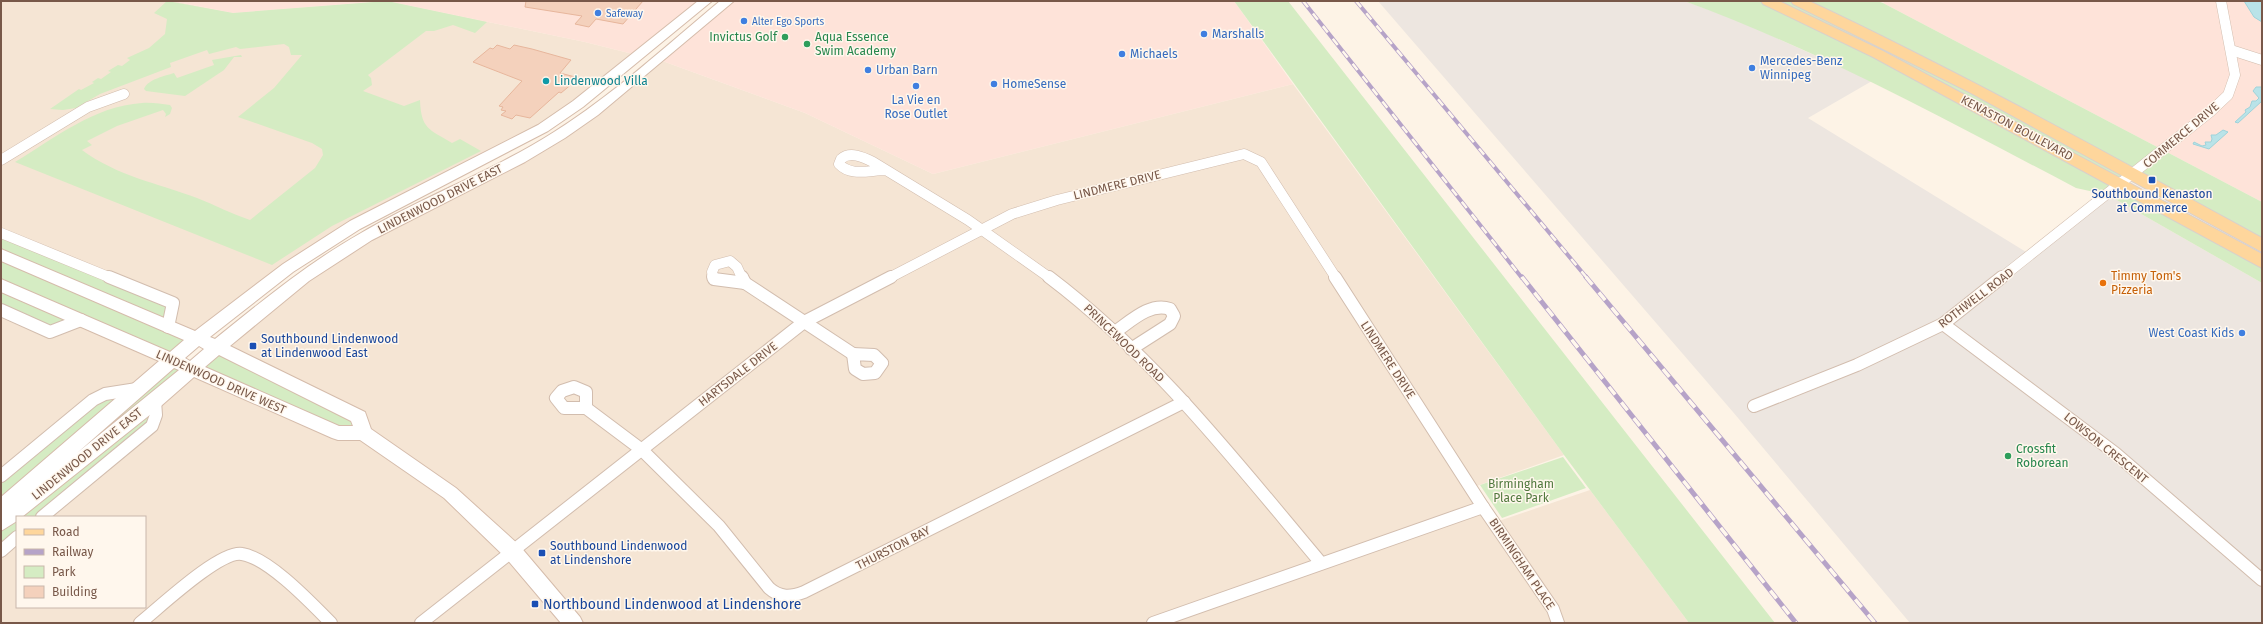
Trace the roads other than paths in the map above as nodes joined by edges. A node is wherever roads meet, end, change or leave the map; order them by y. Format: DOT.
graph roads {
  1 [pos="706,1"];
  2 [pos="728,1"];
  3 [pos="1768,1"];
  4 [pos="1798,1"];
  5 [pos="2221,1"];
  6 [pos="2231,50"];
  7 [pos="2262,60"];
  8 [pos="124,94"];
  9 [pos="1,160"];
  10 [pos="886,170"];
  11 [pos="2127,180"];
  12 [pos="984,230"];
  13 [pos="1,233"];
  14 [pos="2262,246"];
  15 [pos="1,255"];
  16 [pos="2262,262"];
  17 [pos="745,283"];
  18 [pos="1,285"];
  19 [pos="1,310"];
  20 [pos="81,320"];
  21 [pos="804,322"];
  22 [pos="1943,324"];
  23 [pos="168,327"];
  24 [pos="1115,332"];
  25 [pos="196,339"];
  26 [pos="216,347"];
  27 [pos="1132,348"];
  28 [pos="853,354"];
  29 [pos="172,360"];
  30 [pos="191,369"];
  31 [pos="137,389"];
  32 [pos="155,400"];
  33 [pos="1184,402"];
  34 [pos="1754,406"];
  35 [pos="586,408"];
  36 [pos="363,433"];
  37 [pos="642,450"];
  38 [pos="1,476"];
  39 [pos="1483,507"];
  40 [pos="1,508"];
  41 [pos="43,516"];
  42 [pos="1,523"];
  43 [pos="16,538"];
  44 [pos="1,551"];
  45 [pos="512,551"];
  46 [pos="1321,563"];
  47 [pos="2262,580"];
  48 [pos="140,623"];
  49 [pos="331,623"];
  50 [pos="421,623"];
  51 [pos="573,623"];
  52 [pos="1153,623"];
  53 [pos="1558,623"];
  1 -- 25 [label="street, LINDENWOOD DRIVE EAST"];
  2 -- 26 [label="street, LINDENWOOD DRIVE EAST"];
  3 -- 11 [label="main road, KENASTON BOULEVARD"];
  4 -- 11 [label="main road, KENASTON BOULEVARD"];
  5 -- 6 [label="street, COMMERCE DRIVE"];
  6 -- 7 [label="street"];
  6 -- 11 [label="street, COMMERCE DRIVE"];
  8 -- 9 [label="street"];
  10 -- 12 [label="street, PRINCEWOOD ROAD"];
  11 -- 14 [label="main road, KENASTON BOULEVARD"];
  11 -- 16 [label="main road, KENASTON BOULEVARD"];
  11 -- 22 [label="street, ROTHWELL ROAD"];
  12 -- 21 [label="street, HARTSDALE DRIVE"];
  12 -- 24 [label="street, PRINCEWOOD ROAD"];
  12 -- 39 [label="street, LINDMERE DRIVE"];
  13 -- 23 [label="street"];
  15 -- 23 [label="street"];
  17 -- 21 [label="street"];
  18 -- 20 [label="street, LINDENWOOD DRIVE WEST"];
  19 -- 20 [label="street"];
  20 -- 29 [label="street, LINDENWOOD DRIVE WEST"];
  21 -- 28 [label="street"];
  21 -- 37 [label="street, HARTSDALE DRIVE"];
  22 -- 34 [label="street, ROTHWELL ROAD"];
  22 -- 47 [label="street, LOWSON CRESCENT"];
  23 -- 25 [label="street"];
  24 -- 27 [label="street, PRINCEWOOD ROAD"];
  24 -- 27 [label="street"];
  25 -- 26 [label="street"];
  25 -- 29 [label="street, LINDENWOOD DRIVE EAST"];
  26 -- 30 [label="street, LINDENWOOD DRIVE EAST"];
  26 -- 36 [label="street"];
  27 -- 33 [label="street, PRINCEWOOD ROAD"];
  29 -- 30 [label="street, LINDENWOOD DRIVE WEST"];
  29 -- 31 [label="street, LINDENWOOD DRIVE EAST"];
  30 -- 32 [label="street, LINDENWOOD DRIVE EAST"];
  30 -- 36 [label="street, LINDENWOOD DRIVE WEST"];
  31 -- 38 [label="street, LINDENWOOD DRIVE EAST"];
  31 -- 40 [label="street, LINDENWOOD DRIVE EAST"];
  32 -- 41 [label="street, LINDENWOOD DRIVE EAST"];
  32 -- 42 [label="street, LINDENWOOD DRIVE EAST"];
  33 -- 37 [label="street, THURSTON BAY"];
  33 -- 46 [label="street, PRINCEWOOD ROAD"];
  35 -- 37 [label="street, THURSTON BAY"];
  36 -- 45 [label="street"];
  37 -- 45 [label="street, HARTSDALE DRIVE"];
  39 -- 46 [label="street"];
  39 -- 53 [label="street, BIRMINGHAM PLACE"];
  43 -- 44 [label="street"];
  45 -- 50 [label="street, HARTSDALE DRIVE"];
  45 -- 51 [label="street"];
  46 -- 52 [label="street"];
  48 -- 49 [label="street"];
}
